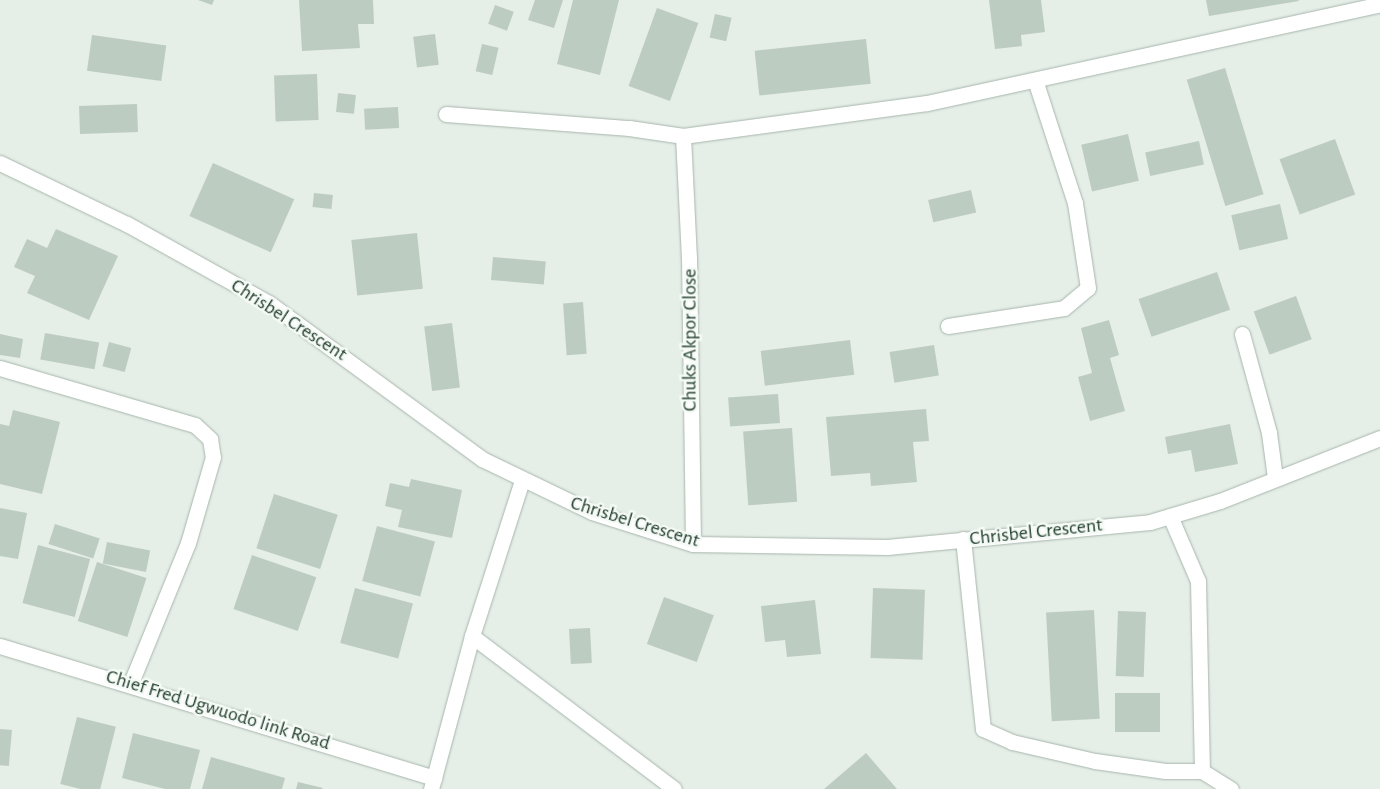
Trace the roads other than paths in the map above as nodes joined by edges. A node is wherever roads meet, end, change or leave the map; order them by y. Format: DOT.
graph roads {
  1 [pos="1380,4"];
  2 [pos="1035,80"];
  3 [pos="446,114"];
  4 [pos="683,136"];
  5 [pos="0,162"];
  6 [pos="948,326"];
  7 [pos="1242,334"];
  8 [pos="0,368"];
  9 [pos="1380,438"];
  10 [pos="1275,478"];
  11 [pos="522,480"];
  12 [pos="1170,516"];
  13 [pos="963,539"];
  14 [pos="693,544"];
  15 [pos="472,636"];
  16 [pos="0,646"];
  17 [pos="131,683"];
  18 [pos="1202,771"];
  19 [pos="432,784"];
  20 [pos="674,789"];
  21 [pos="1231,789"];
  1 -- 2 [label="street"];
  2 -- 4 [label="street"];
  2 -- 6 [label="street"];
  3 -- 4 [label="street"];
  4 -- 14 [label="street, Chuks Akpor Close"];
  5 -- 11 [label="street, Chrisbel Crescent"];
  7 -- 10 [label="street"];
  8 -- 17 [label="street"];
  9 -- 10 [label="street, Chrisbel Crescent"];
  10 -- 12 [label="street, Chrisbel Crescent"];
  11 -- 14 [label="street, Chrisbel Crescent"];
  11 -- 15 [label="street"];
  12 -- 13 [label="street, Chrisbel Crescent"];
  12 -- 18 [label="street"];
  13 -- 14 [label="street, Chrisbel Crescent"];
  13 -- 18 [label="street"];
  15 -- 19 [label="street"];
  15 -- 20 [label="street"];
  16 -- 17 [label="street, Chief Fred Ugwuodo link Road"];
  17 -- 19 [label="street, Chief Fred Ugwuodo link Road"];
  18 -- 21 [label="street"];
}
